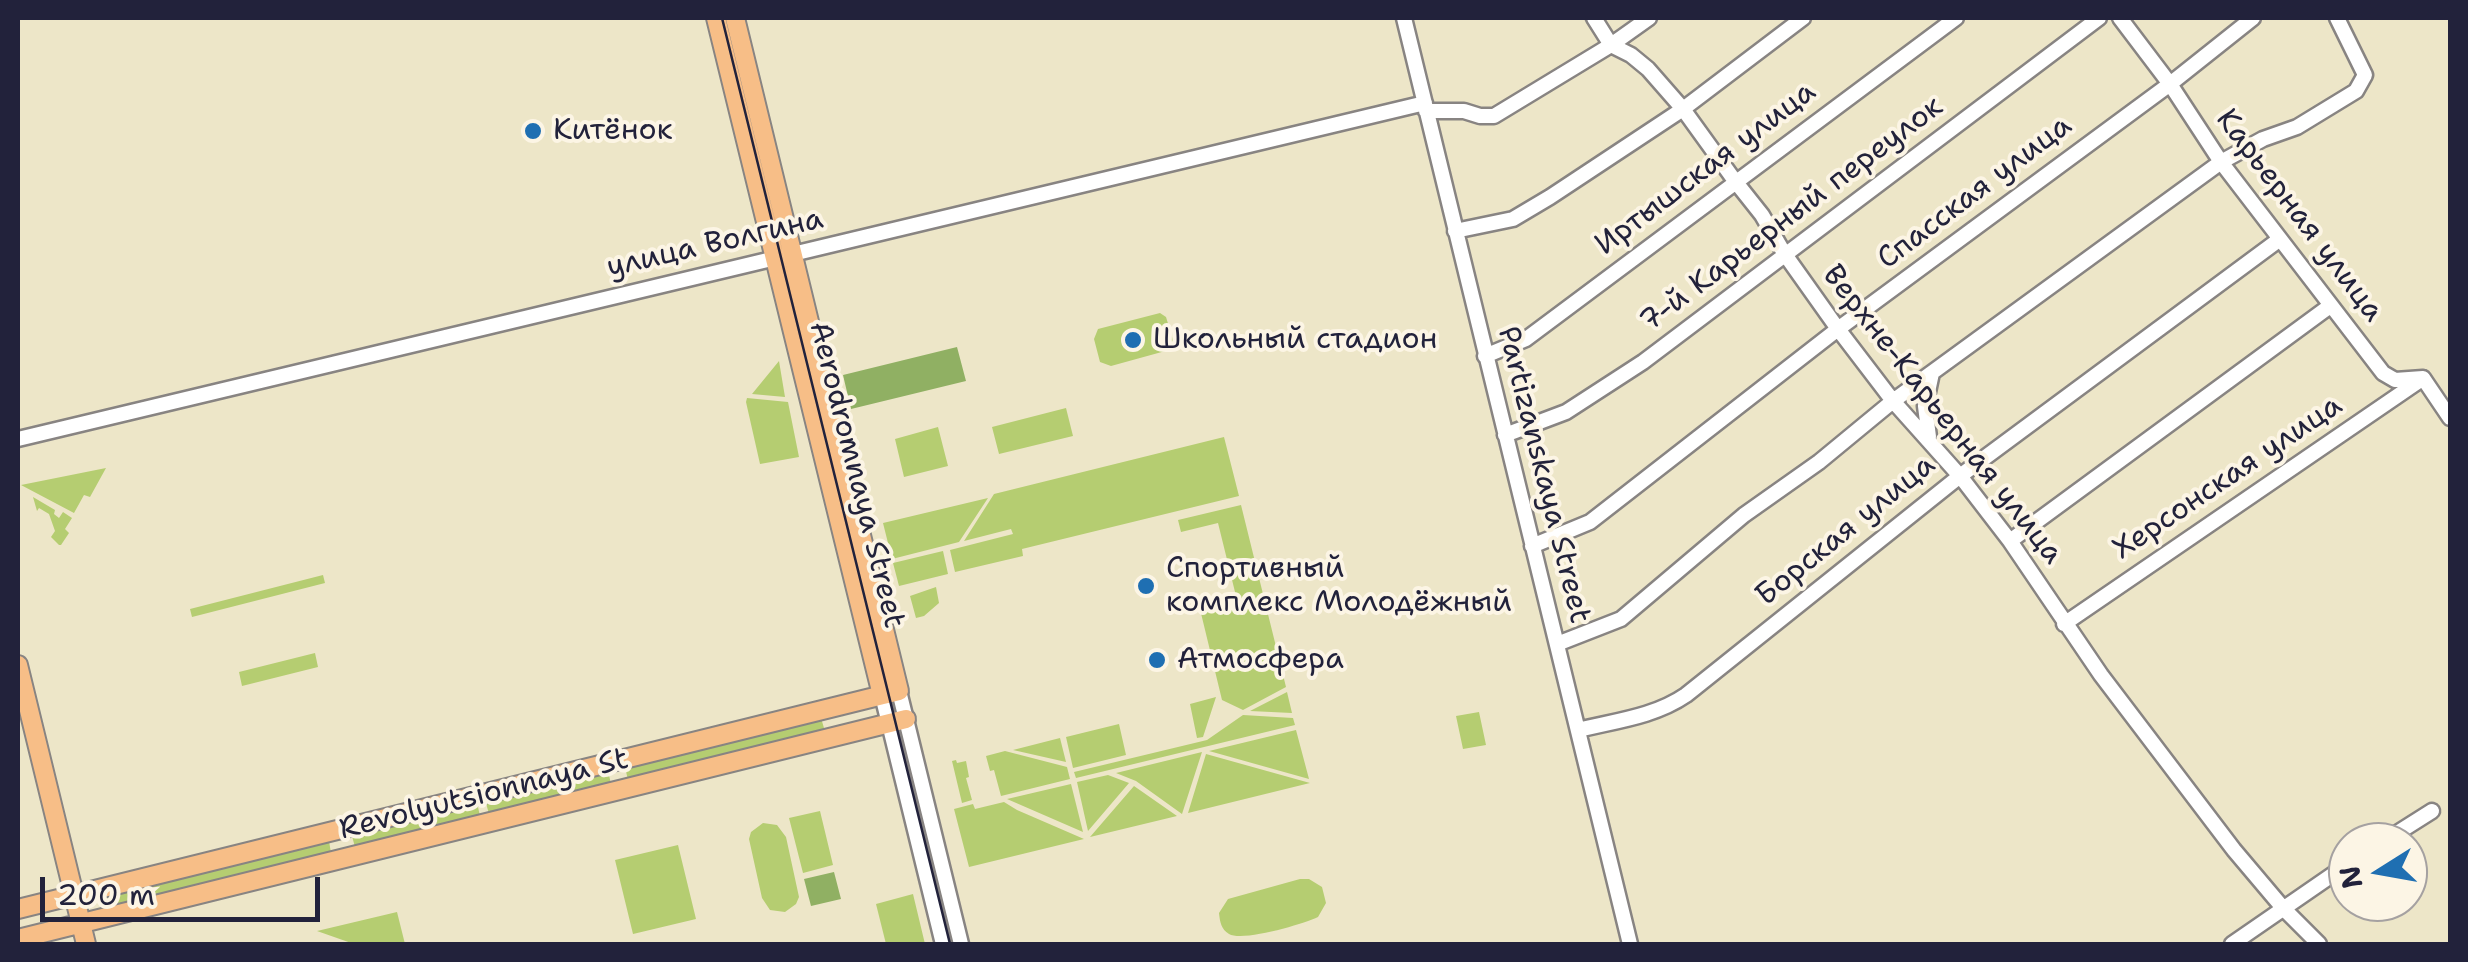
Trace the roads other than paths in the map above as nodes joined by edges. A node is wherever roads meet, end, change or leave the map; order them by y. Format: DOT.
graph roads {
  1 [pos="716,18"];
  2 [pos="735,18"];
  3 [pos="1404,18"];
  4 [pos="1594,18"];
  5 [pos="1648,18"];
  6 [pos="1803,18"];
  7 [pos="1956,18"];
  8 [pos="2099,18"];
  9 [pos="2120,18"];
  10 [pos="2254,18"];
  11 [pos="2337,18"];
  12 [pos="1611,45"];
  13 [pos="2170,84"];
  14 [pos="1426,107"];
  15 [pos="1683,109"];
  16 [pos="2222,162"];
  17 [pos="1735,181"];
  18 [pos="1456,232"];
  19 [pos="2280,239"];
  20 [pos="1784,253"];
  21 [pos="784,256"];
  22 [pos="2330,306"];
  23 [pos="1838,329"];
  24 [pos="1485,356"];
  25 [pos="1932,373"];
  26 [pos="2422,378"];
  27 [pos="1894,401"];
  28 [pos="2450,418"];
  29 [pos="1505,435"];
  30 [pos="18,439"];
  31 [pos="1930,443"];
  32 [pos="1960,476"];
  33 [pos="2010,541"];
  34 [pos="1532,546"];
  35 [pos="2064,624"];
  36 [pos="1556,644"];
  37 [pos="18,665"];
  38 [pos="890,693"];
  39 [pos="816,711"];
  40 [pos="897,721"];
  41 [pos="1578,730"];
  42 [pos="825,738"];
  43 [pos="2432,811"];
  44 [pos="2415,822"];
  45 [pos="2328,878"];
  46 [pos="74,894"];
  47 [pos="2283,908"];
  48 [pos="18,909"];
  49 [pos="81,924"];
  50 [pos="18,939"];
  51 [pos="86,944"];
  52 [pos="944,944"];
  53 [pos="961,944"];
  54 [pos="1630,944"];
  55 [pos="2232,944"];
  56 [pos="2319,944"];
  1 -- 21 [label="main road, Aerodromnaya Street"];
  2 -- 21 [label="main road, Aerodromnaya Street"];
  3 -- 14 [label="street, Partizanskaya Street"];
  4 -- 12 [label="street, Верхне-Карьерная улица"];
  5 -- 12 [label="street, улица Волгина"];
  6 -- 15 [label="street"];
  7 -- 17 [label="street, Иртышская улица"];
  8 -- 20 [label="street, 7-й Карьерный переулок"];
  9 -- 13 [label="street, Карьерная улица"];
  10 -- 13 [label="street, Спасская улица"];
  11 -- 16 [label="street"];
  12 -- 14 [label="street, улица Волгина"];
  12 -- 15 [label="street, Верхне-Карьерная улица"];
  13 -- 16 [label="street, Карьерная улица"];
  13 -- 23 [label="street, Спасская улица"];
  14 -- 18 [label="street, Partizanskaya Street"];
  14 -- 21 [label="street, улица Волгина"];
  15 -- 17 [label="street, Верхне-Карьерная улица"];
  15 -- 18 [label="street"];
  16 -- 19 [label="street, Карьерная улица"];
  16 -- 25 [label="street"];
  17 -- 20 [label="street, Верхне-Карьерная улица"];
  17 -- 24 [label="street, Иртышская улица"];
  18 -- 24 [label="street, Partizanskaya Street"];
  19 -- 22 [label="street, Карьерная улица"];
  19 -- 32 [label="street, Борская улица"];
  20 -- 23 [label="street, Верхне-Карьерная улица"];
  20 -- 29 [label="street, 7-й Карьерный переулок"];
  21 -- 30 [label="street, улица Волгина"];
  21 -- 38 [label="main road, Aerodromnaya Street"];
  22 -- 26 [label="street, Карьерная улица"];
  22 -- 33 [label="street"];
  23 -- 27 [label="street, Верхне-Карьерная улица"];
  23 -- 34 [label="street, Спасская улица"];
  24 -- 29 [label="street, Partizanskaya Street"];
  25 -- 27 [label="street"];
  25 -- 31 [label="street"];
  26 -- 28 [label="street"];
  26 -- 35 [label="street, Херсонская улица"];
  27 -- 31 [label="street, Верхне-Карьерная улица"];
  27 -- 36 [label="street"];
  29 -- 34 [label="street, Partizanskaya Street"];
  31 -- 32 [label="street, Верхне-Карьерная улица"];
  32 -- 33 [label="street, Верхне-Карьерная улица"];
  32 -- 41 [label="street, Борская улица"];
  33 -- 35 [label="street, Верхне-Карьерная улица"];
  34 -- 36 [label="street, Partizanskaya Street"];
  35 -- 47 [label="street, Верхне-Карьерная улица"];
  36 -- 41 [label="street, Partizanskaya Street"];
  37 -- 46 [label="main road"];
  38 -- 39 [label="main road, Revolyutsionnaya St"];
  38 -- 40 [label="street, Aerodromnaya Street"];
  39 -- 42 [label="main road"];
  39 -- 46 [label="main road, Revolyutsionnaya St"];
  40 -- 42 [label="main road, Revolyutsionnaya St"];
  40 -- 52 [label="street, Aerodromnaya Street"];
  40 -- 53 [label="street, Aerodromnaya Street"];
  41 -- 54 [label="street, Partizanskaya Street"];
  42 -- 49 [label="main road, Revolyutsionnaya St"];
  43 -- 44 [label="street"];
  45 -- 47 [label="street"];
  46 -- 48 [label="main road, Revolyutsionnaya St"];
  46 -- 49 [label="main road"];
  47 -- 55 [label="street"];
  47 -- 56 [label="street, Верхне-Карьерная улица"];
  49 -- 50 [label="main road, Revolyutsionnaya St"];
  49 -- 51 [label="main road"];
}
